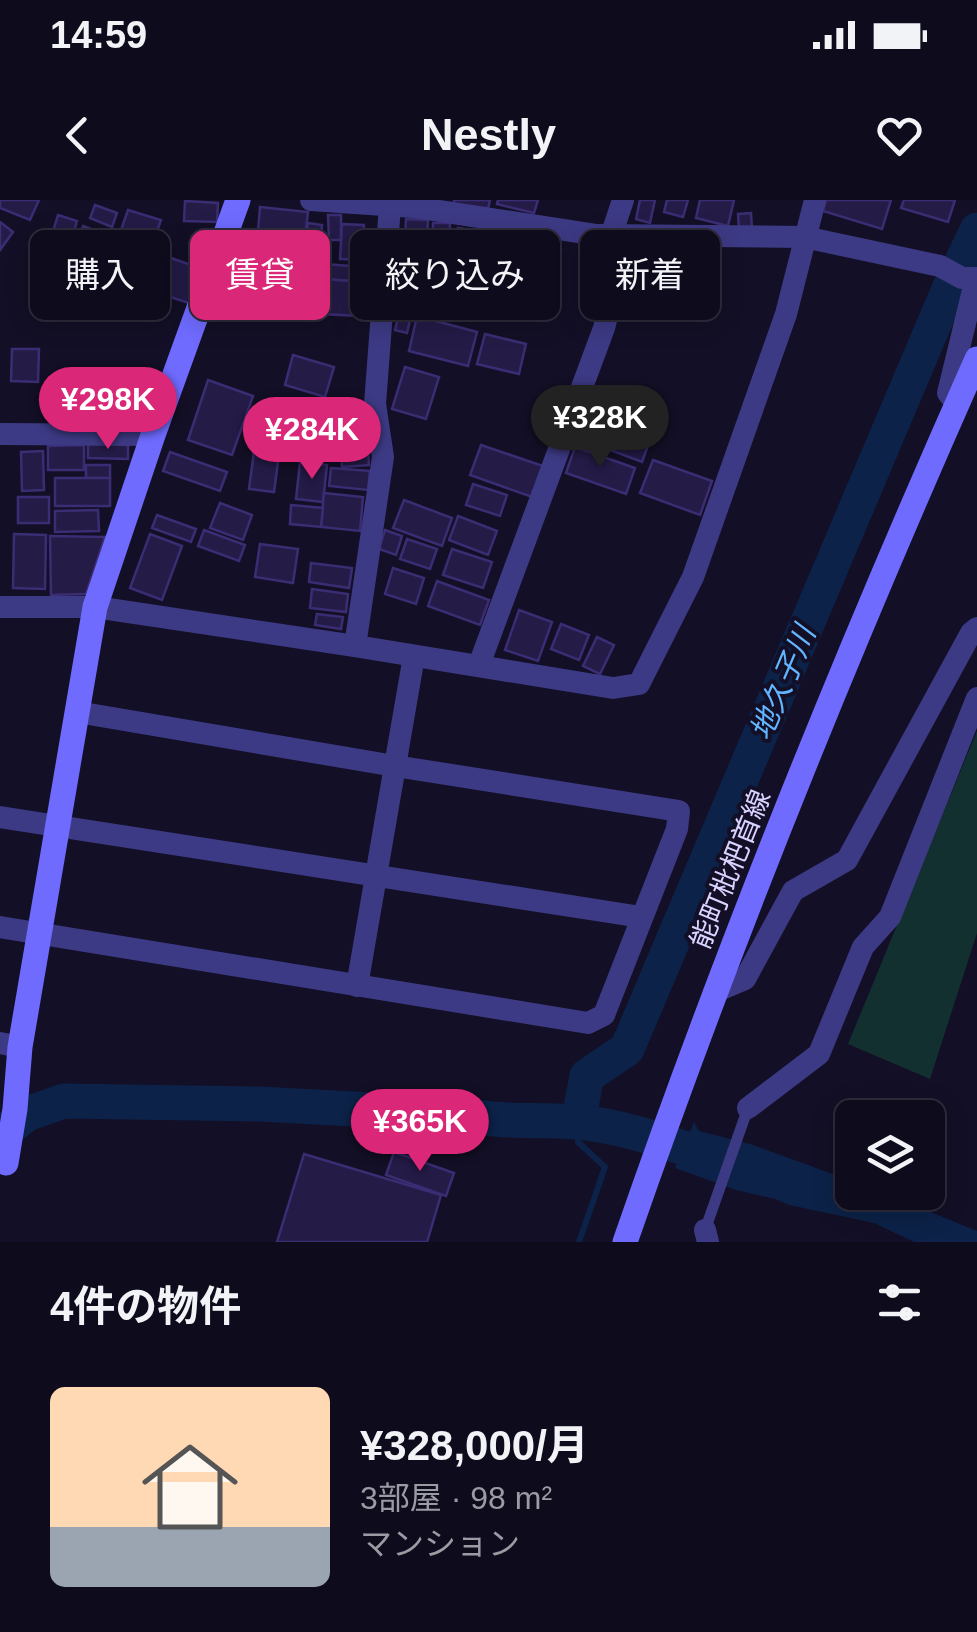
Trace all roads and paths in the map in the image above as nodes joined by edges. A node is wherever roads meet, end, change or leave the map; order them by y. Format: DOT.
graph roads {
  1 [pos="238,200"];
  2 [pos="311,200"];
  3 [pos="623,200"];
  4 [pos="815,200"];
  5 [pos="406,204"];
  6 [pos="620,230"];
  7 [pos="580,232"];
  8 [pos="720,237"];
  9 [pos="804,237"];
  10 [pos="976,278"];
  11 [pos="605,320"];
  12 [pos="977,359"];
  13 [pos="957,404"];
  14 [pos="0,434"];
  15 [pos="152,435"];
  16 [pos="0,607"];
  17 [pos="95,607"];
  18 [pos="977,628"];
  19 [pos="355,646"];
  20 [pos="414,656"];
  21 [pos="479,665"];
  22 [pos="977,698"];
  23 [pos="76,712"];
  24 [pos="395,766"];
  25 [pos="0,817"];
  26 [pos="56,827"];
  27 [pos="376,875"];
  28 [pos="641,918"];
  29 [pos="0,927"];
  30 [pos="38,934"];
  31 [pos="357,986"];
  32 [pos="714,992"];
  33 [pos="10,1045"];
  34 [pos="748,1108"];
  35 [pos="10,1109"];
  36 [pos="3,1168"];
  37 [pos="706,1236"];
  38 [pos="625,1242"];
  1 -- 15 [label="street"];
  2 -- 5 [label="street"];
  3 -- 6 [label="street"];
  4 -- 9 [label="street"];
  5 -- 7 [label="street"];
  5 -- 19 [label="street"];
  8 -- 9 [label="street"];
  9 -- 10 [label="street"];
  9 -- 21 [label="street"];
  10 -- 13 [label="street"];
  11 -- 21 [label="street"];
  12 -- 13 [label="street, 能町枇杷首線"];
  13 -- 32 [label="street, 能町枇杷首線"];
  14 -- 15 [label="street"];
  15 -- 17 [label="street"];
  16 -- 17 [label="street"];
  17 -- 19 [label="street"];
  17 -- 23 [label="street"];
  18 -- 32 [label="street"];
  19 -- 20 [label="street"];
  20 -- 21 [label="street"];
  20 -- 24 [label="street"];
  22 -- 34 [label="street"];
  23 -- 24 [label="street"];
  23 -- 26 [label="street"];
  24 -- 27 [label="street"];
  24 -- 28 [label="street"];
  25 -- 26 [label="street"];
  26 -- 27 [label="street"];
  26 -- 30 [label="street"];
  27 -- 28 [label="street"];
  27 -- 31 [label="street"];
  28 -- 31 [label="street"];
  29 -- 30 [label="street"];
  30 -- 31 [label="street"];
  30 -- 33 [label="street"];
  32 -- 38 [label="street, 能町枇杷首線"];
  33 -- 35 [label="street"];
  34 -- 37 [label="lane"];
  35 -- 36 [label="street"];
}
